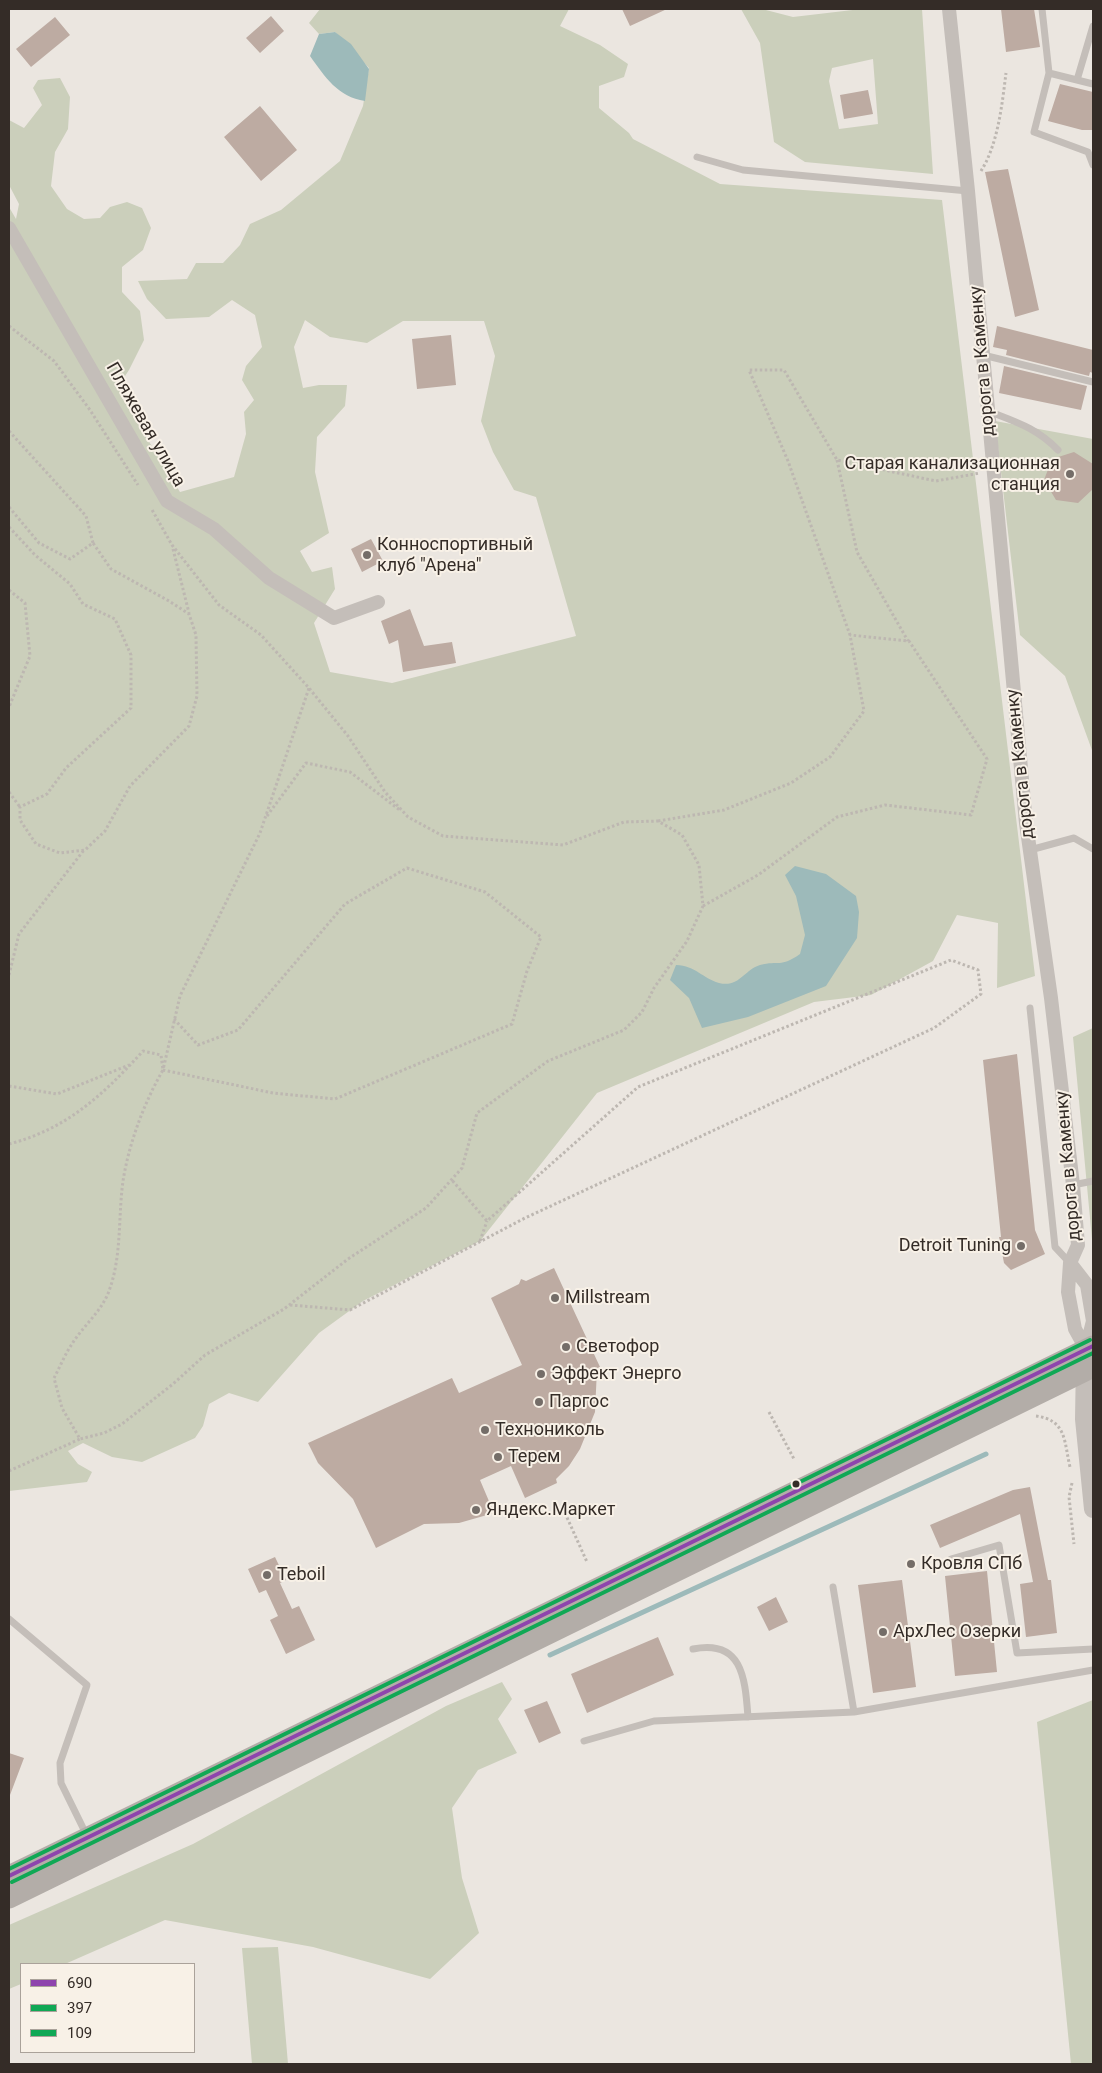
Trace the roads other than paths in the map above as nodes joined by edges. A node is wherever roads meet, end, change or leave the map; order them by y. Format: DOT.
graph roads {
  1 [pos="949,9"];
  2 [pos="1042,9"];
  3 [pos="1093,26"];
  4 [pos="1049,73"];
  5 [pos="1077,80"];
  6 [pos="1093,84"];
  7 [pos="697,157"];
  8 [pos="1093,165"];
  9 [pos="968,191"];
  10 [pos="9,228"];
  11 [pos="982,355"];
  12 [pos="1093,382"];
  13 [pos="988,411"];
  14 [pos="1058,450"];
  15 [pos="378,602"];
  16 [pos="1093,848"];
  17 [pos="1030,850"];
  18 [pos="1030,1008"];
  19 [pos="1093,1181"];
  20 [pos="1073,1185"];
  21 [pos="1070,1263"];
  22 [pos="1089,1358"];
  23 [pos="1093,1508"];
  24 [pos="951,1559"];
  25 [pos="833,1587"];
  26 [pos="9,1618"];
  27 [pos="693,1649"];
  28 [pos="1093,1649"];
  29 [pos="1093,1670"];
  30 [pos="854,1712"];
  31 [pos="748,1717"];
  32 [pos="584,1741"];
  33 [pos="88,1838"];
  34 [pos="9,1876"];
  35 [pos="9,1898"];
  1 -- 9 [label="street, дорога в Каменку"];
  2 -- 4 [label="lane"];
  3 -- 5 [label="lane"];
  4 -- 5 [label="lane"];
  4 -- 8 [label="lane"];
  5 -- 6 [label="lane"];
  7 -- 9 [label="lane"];
  9 -- 11 [label="street, дорога в Каменку"];
  10 -- 15 [label="street, Пляжевая улица"];
  11 -- 12 [label="lane"];
  11 -- 13 [label="street, дорога в Каменку"];
  13 -- 14 [label="lane"];
  13 -- 17 [label="street, дорога в Каменку"];
  16 -- 17 [label="lane"];
  17 -- 20 [label="street, дорога в Каменку"];
  18 -- 21 [label="lane"];
  19 -- 20 [label="lane"];
  20 -- 21 [label="street, дорога в Каменку"];
  21 -- 22 [label="street"];
  21 -- 22 [label="street, дорога в Каменку"];
  22 -- 23 [label="street, дорога в Каменку"];
  22 -- 33 [label="main road"];
  22 -- 35 [label="main road"];
  24 -- 28 [label="lane"];
  25 -- 30 [label="lane"];
  26 -- 33 [label="lane"];
  27 -- 31 [label="lane"];
  29 -- 30 [label="lane"];
  30 -- 31 [label="lane"];
  31 -- 32 [label="lane"];
  33 -- 34 [label="main road"];
}
